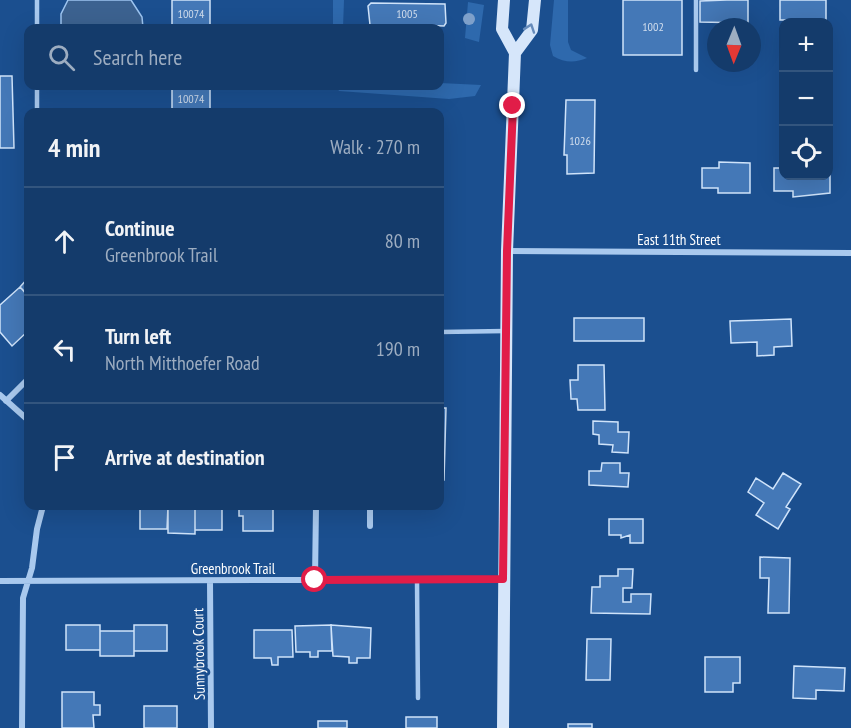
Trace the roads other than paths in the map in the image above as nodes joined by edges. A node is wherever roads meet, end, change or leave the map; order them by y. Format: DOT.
graph roads {
  1 [pos="37,0"];
  2 [pos="504,0"];
  3 [pos="535,0"];
  4 [pos="696,0"];
  5 [pos="37,24"];
  6 [pos="515,53"];
  7 [pos="696,70"];
  8 [pos="38,90"];
  9 [pos="38,108"];
  10 [pos="507,251"];
  11 [pos="851,253"];
  12 [pos="506,331"];
  13 [pos="444,332"];
  14 [pos="24,383"];
  15 [pos="0,394"];
  16 [pos="6,401"];
  17 [pos="24,417"];
  18 [pos="41,510"];
  19 [pos="316,510"];
  20 [pos="370,510"];
  21 [pos="370,526"];
  22 [pos="503,579"];
  23 [pos="28,580"];
  24 [pos="315,580"];
  25 [pos="417,580"];
  26 [pos="0,581"];
  27 [pos="210,581"];
  28 [pos="418,698"];
  29 [pos="22,728"];
  30 [pos="212,728"];
  31 [pos="503,728"];
  1 -- 5 [label="lane"];
  2 -- 6 [label="main road"];
  6 -- 3 [label="main road, one-way"];
  4 -- 7 [label="lane"];
  6 -- 10 [label="main road"];
  8 -- 9 [label="lane"];
  10 -- 11 [label="street, East 11th Street"];
  10 -- 12 [label="main road"];
  12 -- 13 [label="lane"];
  12 -- 22 [label="main road"];
  14 -- 16 [label="street"];
  15 -- 16 [label="street"];
  16 -- 17 [label="street"];
  18 -- 23 [label="street"];
  19 -- 24 [label="street"];
  20 -- 21 [label="street"];
  22 -- 25 [label="street, Greenbrook Trail"];
  22 -- 31 [label="main road"];
  23 -- 26 [label="street, Greenbrook Trail"];
  23 -- 27 [label="street, Greenbrook Trail"];
  23 -- 29 [label="street"];
  24 -- 25 [label="street, Greenbrook Trail"];
  24 -- 27 [label="street, Greenbrook Trail"];
  25 -- 28 [label="lane"];
  27 -- 30 [label="street, Sunnybrook Court"];
}
